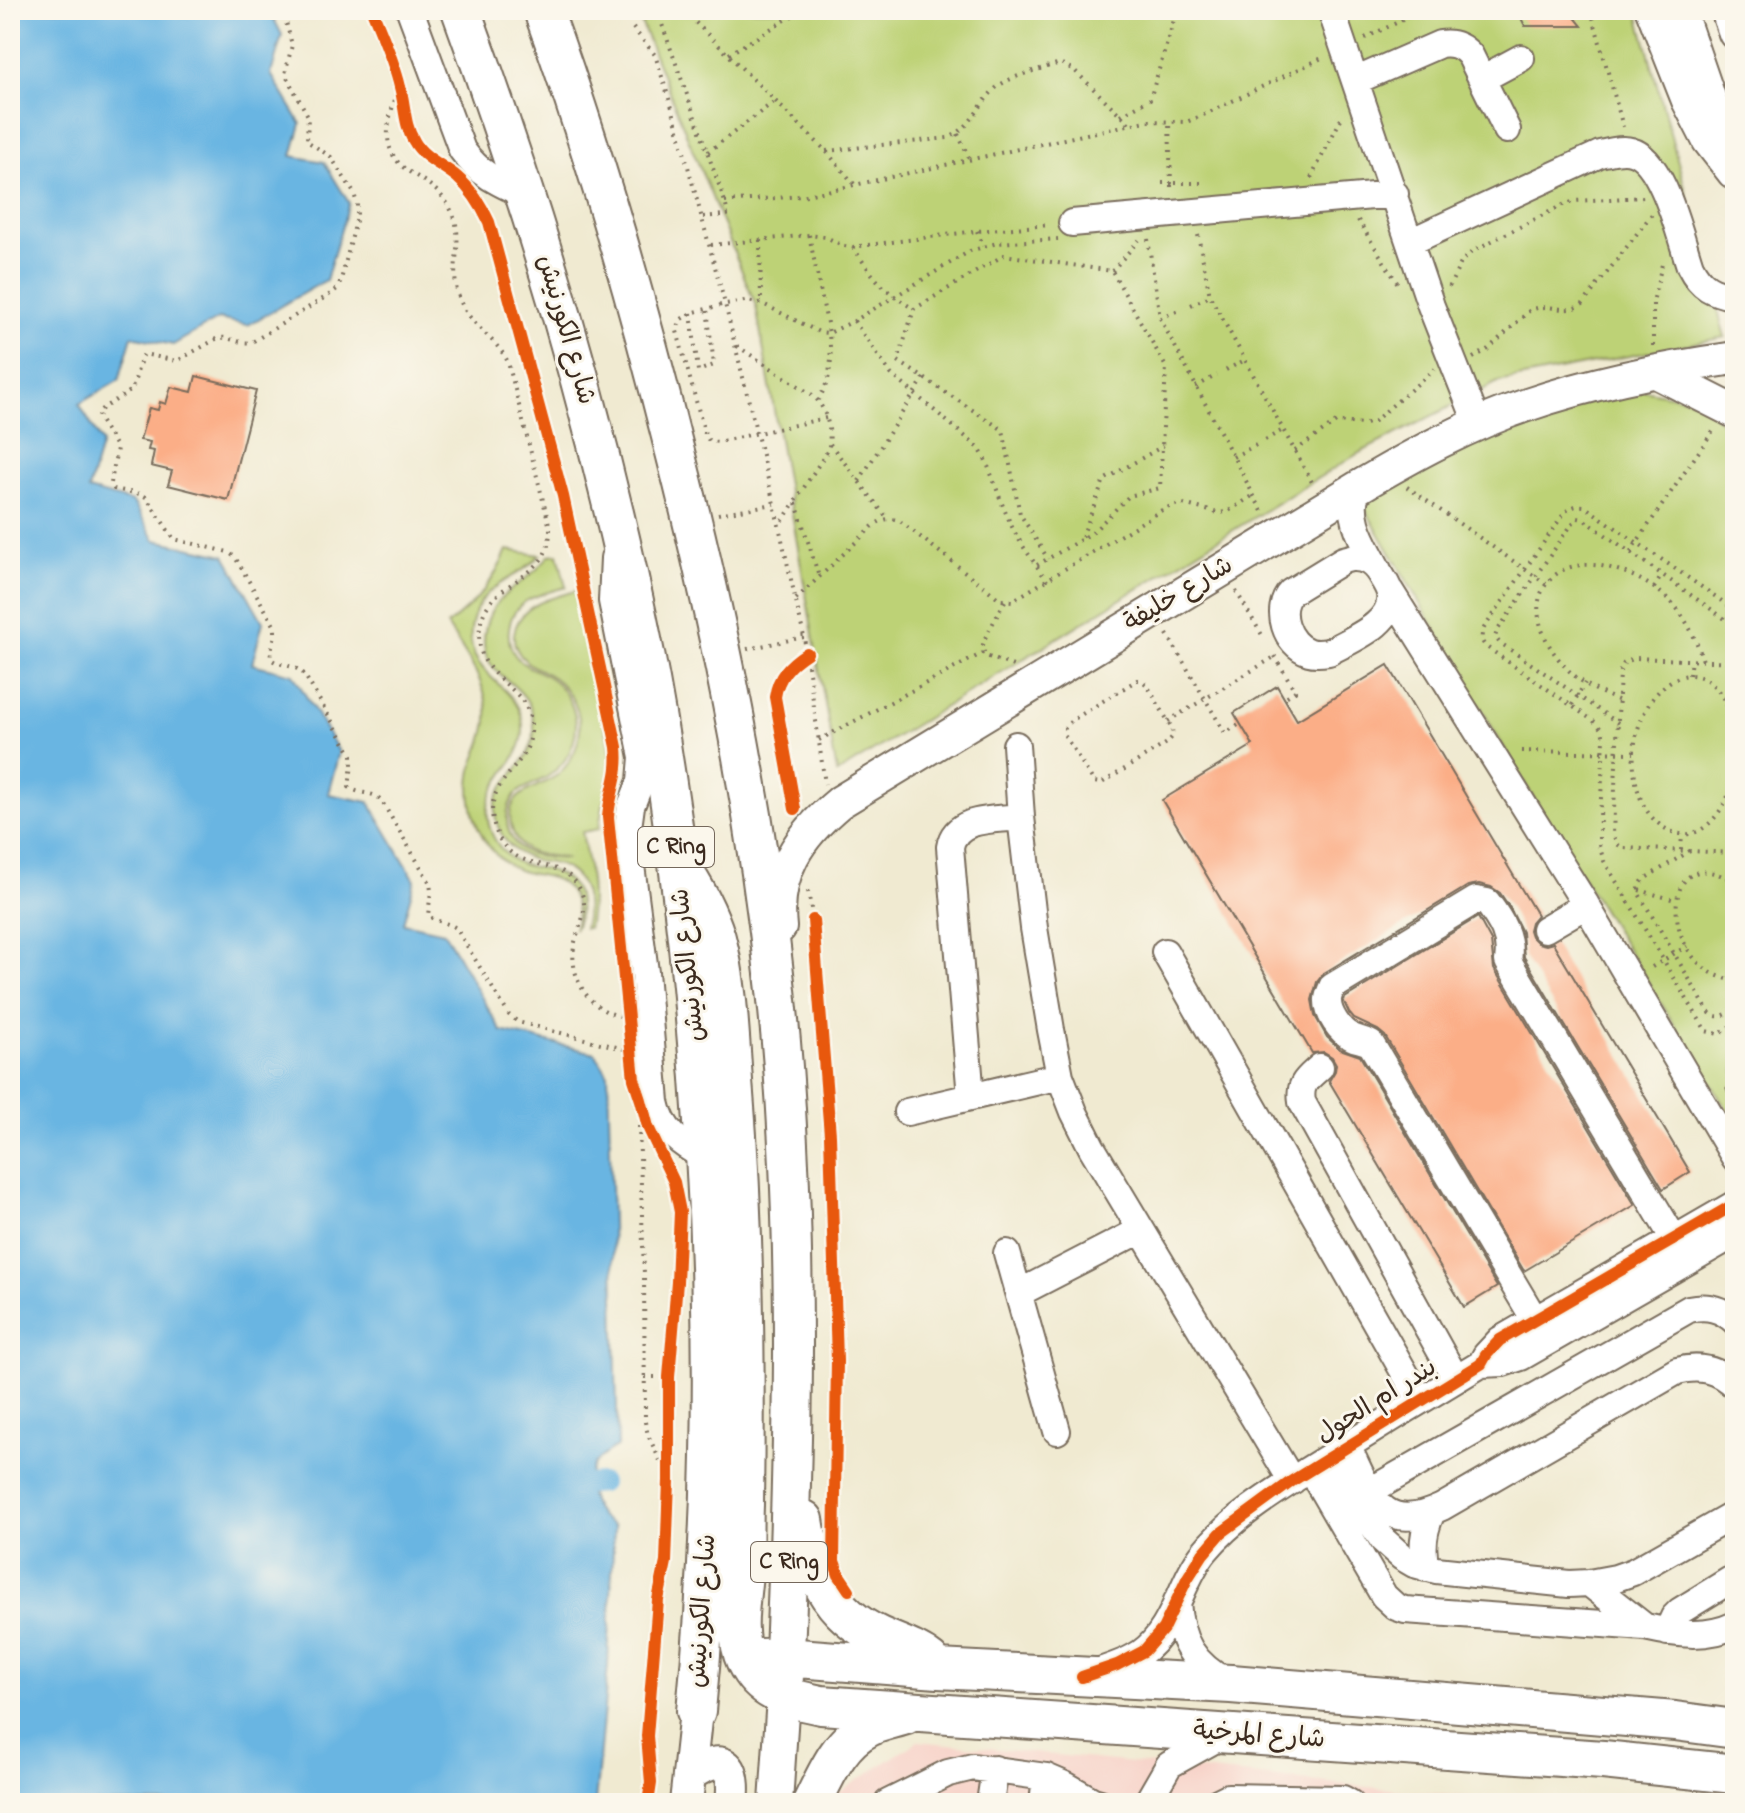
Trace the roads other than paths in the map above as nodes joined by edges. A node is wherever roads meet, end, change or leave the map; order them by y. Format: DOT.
graph roads {
  1 [pos="410,10"];
  2 [pos="461,10"];
  3 [pos="543,10"];
  4 [pos="1331,10"];
  5 [pos="1649,10"];
  6 [pos="1679,10"];
  7 [pos="1727,10"];
  8 [pos="1735,33"];
  9 [pos="1521,58"];
  10 [pos="1482,79"];
  11 [pos="1355,81"];
  12 [pos="1507,130"];
  13 [pos="1735,175"];
  14 [pos="1395,194"];
  15 [pos="526,195"];
  16 [pos="1070,230"];
  17 [pos="1410,242"];
  18 [pos="1735,297"];
  19 [pos="1735,358"];
  20 [pos="1656,372"];
  21 [pos="1729,414"];
  22 [pos="1478,425"];
  23 [pos="1357,488"];
  24 [pos="618,531"];
  25 [pos="1384,581"];
  26 [pos="1016,745"];
  27 [pos="1021,817"];
  28 [pos="678,863"];
  29 [pos="1586,905"];
  30 [pos="1545,929"];
  31 [pos="1165,952"];
  32 [pos="776,993"];
  33 [pos="1320,1067"];
  34 [pos="1060,1076"];
  35 [pos="971,1097"];
  36 [pos="907,1112"];
  37 [pos="706,1158"];
  38 [pos="1735,1158"];
  39 [pos="1735,1204"];
  40 [pos="1141,1230"];
  41 [pos="1735,1234"];
  42 [pos="1674,1239"];
  43 [pos="1007,1253"];
  44 [pos="1019,1293"];
  45 [pos="1535,1320"];
  46 [pos="1735,1321"];
  47 [pos="1481,1364"];
  48 [pos="1456,1379"];
  49 [pos="1735,1386"];
  50 [pos="1420,1400"];
  51 [pos="1057,1431"];
  52 [pos="1319,1464"];
  53 [pos="793,1467"];
  54 [pos="1370,1491"];
  55 [pos="1432,1512"];
  56 [pos="1735,1514"];
  57 [pos="1426,1568"];
  58 [pos="1735,1577"];
  59 [pos="1589,1583"];
  60 [pos="1177,1601"];
  61 [pos="1735,1625"];
  62 [pos="1656,1629"];
  63 [pos="785,1657"];
  64 [pos="746,1661"];
  65 [pos="938,1669"];
  66 [pos="1082,1677"];
  67 [pos="1231,1684"];
  68 [pos="783,1697"];
  69 [pos="1735,1702"];
  70 [pos="696,1711"];
  71 [pos="916,1711"];
  72 [pos="1675,1721"];
  73 [pos="1735,1729"];
  74 [pos="1226,1733"];
  75 [pos="1603,1760"];
  76 [pos="995,1769"];
  77 [pos="1735,1774"];
  78 [pos="687,1789"];
  79 [pos="938,1790"];
  80 [pos="1044,1790"];
  81 [pos="1735,1799"];
  82 [pos="1095,1802"];
  83 [pos="732,1803"];
  84 [pos="776,1803"];
  85 [pos="812,1803"];
  86 [pos="888,1803"];
  87 [pos="990,1803"];
  88 [pos="1147,1803"];
  89 [pos="1216,1803"];
  90 [pos="1350,1803"];
  1 -- 15 [label="street"];
  2 -- 15 [label="highway, شارع الكورنيش / C Ring"];
  3 -- 32 [label="highway, C Ring"];
  4 -- 11 [label="street"];
  5 -- 13 [label="street"];
  6 -- 13 [label="main road"];
  7 -- 8 [label="main road"];
  9 -- 10 [label="street"];
  10 -- 11 [label="street"];
  10 -- 12 [label="street"];
  11 -- 14 [label="street"];
  14 -- 16 [label="street"];
  14 -- 17 [label="street"];
  15 -- 24 [label="highway, شارع الكورنيش / C Ring"];
  17 -- 18 [label="street"];
  17 -- 22 [label="street"];
  19 -- 20 [label="main road, شارع خليفة"];
  20 -- 21 [label="main road"];
  20 -- 22 [label="main road, شارع خليفة"];
  22 -- 23 [label="main road, شارع خليفة"];
  23 -- 25 [label="street"];
  23 -- 32 [label="main road, شارع خليفة"];
  24 -- 28 [label="highway, شارع الكورنيش / C Ring"];
  24 -- 37 [label="street"];
  25 -- 25 [label="street"];
  25 -- 29 [label="street"];
  26 -- 27 [label="street"];
  27 -- 34 [label="street"];
  27 -- 35 [label="street"];
  28 -- 37 [label="highway, شارع الكورنيش / C Ring"];
  28 -- 64 [label="highway"];
  29 -- 30 [label="street"];
  29 -- 38 [label="street"];
  31 -- 50 [label="street"];
  32 -- 53 [label="highway, C Ring"];
  33 -- 48 [label="street"];
  34 -- 35 [label="street"];
  34 -- 40 [label="street"];
  35 -- 36 [label="street"];
  37 -- 70 [label="highway, شارع الكورنيش / C Ring"];
  39 -- 42 [label="street, بندر ام الحول"];
  40 -- 44 [label="street"];
  40 -- 52 [label="street"];
  41 -- 47 [label="street, بندر ام الحول"];
  42 -- 45 [label="street, بندر ام الحول"];
  42 -- 45 [label="street"];
  43 -- 44 [label="street"];
  44 -- 51 [label="street"];
  45 -- 47 [label="street, بندر ام الحول"];
  46 -- 54 [label="street"];
  47 -- 48 [label="street, بندر ام الحول"];
  48 -- 50 [label="street, بندر ام الحول"];
  49 -- 55 [label="street"];
  50 -- 52 [label="street, بندر ام الحول"];
  52 -- 54 [label="street"];
  52 -- 57 [label="street"];
  52 -- 60 [label="street, بندر ام الحول"];
  52 -- 62 [label="street"];
  53 -- 63 [label="highway, C Ring"];
  53 -- 65 [label="highway"];
  54 -- 55 [label="street"];
  55 -- 57 [label="street"];
  56 -- 59 [label="street"];
  57 -- 59 [label="street"];
  58 -- 62 [label="street"];
  59 -- 62 [label="street"];
  60 -- 66 [label="street, بندر ام الحول"];
  60 -- 67 [label="street"];
  61 -- 62 [label="street"];
  63 -- 64 [label="highway, شارع المرخية"];
  63 -- 65 [label="highway, شارع المرخية"];
  63 -- 68 [label="highway, C Ring"];
  64 -- 68 [label="highway"];
  64 -- 70 [label="highway"];
  65 -- 66 [label="highway, شارع المرخية"];
  66 -- 67 [label="highway, شارع المرخية"];
  67 -- 72 [label="highway, شارع المرخية"];
  68 -- 71 [label="highway, شارع المرخية"];
  68 -- 84 [label="main road, C Ring"];
  69 -- 72 [label="highway"];
  70 -- 78 [label="main road, شارع الكورنيش / C Ring"];
  71 -- 74 [label="highway, شارع المرخية"];
  71 -- 85 [label="highway"];
  72 -- 73 [label="highway, شارع المرخية"];
  74 -- 75 [label="highway, شارع المرخية"];
  74 -- 88 [label="street"];
  75 -- 77 [label="highway, شارع المرخية"];
  75 -- 81 [label="highway"];
  76 -- 79 [label="street"];
  76 -- 80 [label="street"];
  76 -- 87 [label="street"];
  78 -- 83 [label="main road"];
  79 -- 86 [label="street"];
  80 -- 82 [label="street"];
  89 -- 90 [label="street"];
}
